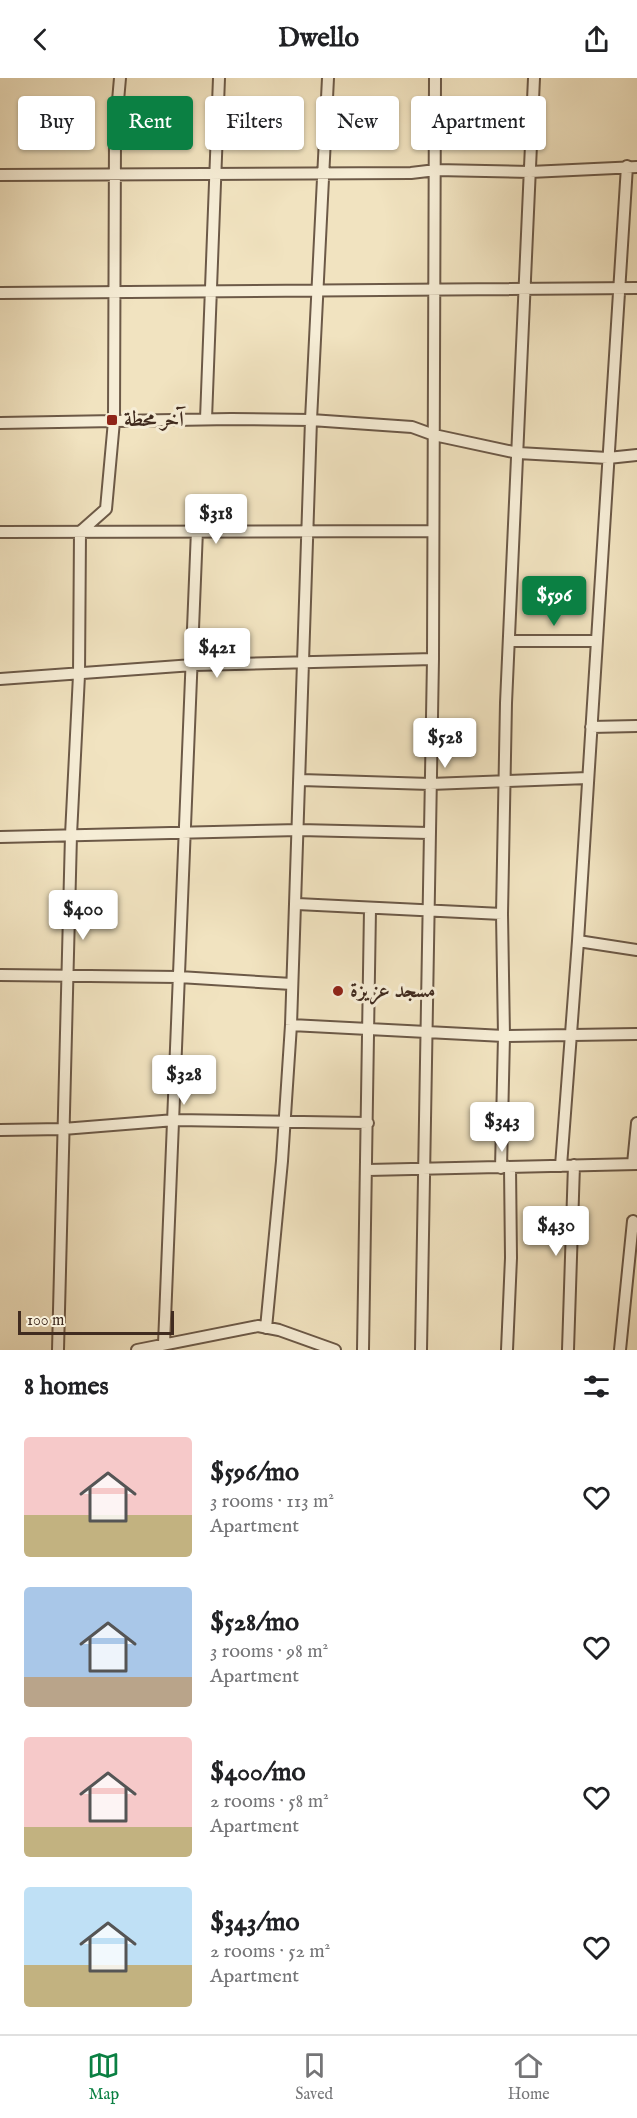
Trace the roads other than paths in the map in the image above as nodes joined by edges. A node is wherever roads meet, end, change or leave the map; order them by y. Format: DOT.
graph roads {
  1 [pos="120,78"];
  2 [pos="219,78"];
  3 [pos="328,78"];
  4 [pos="435,78"];
  5 [pos="534,78"];
  6 [pos="632,166"];
  7 [pos="436,170"];
  8 [pos="530,172"];
  9 [pos="324,173"];
  10 [pos="217,174"];
  11 [pos="115,175"];
  12 [pos="0,176"];
  13 [pos="435,288"];
  14 [pos="525,288"];
  15 [pos="620,288"];
  16 [pos="637,288"];
  17 [pos="212,291"];
  18 [pos="319,291"];
  19 [pos="116,292"];
  20 [pos="0,293"];
  21 [pos="206,419"];
  22 [pos="311,420"];
  23 [pos="114,421"];
  24 [pos="0,423"];
  25 [pos="434,435"];
  26 [pos="518,453"];
  27 [pos="637,455"];
  28 [pos="608,458"];
  29 [pos="197,530"];
  30 [pos="308,531"];
  31 [pos="432,531"];
  32 [pos="0,532"];
  33 [pos="80,532"];
  34 [pos="511,640"];
  35 [pos="596,641"];
  36 [pos="433,659"];
  37 [pos="304,662"];
  38 [pos="193,665"];
  39 [pos="79,675"];
  40 [pos="0,679"];
  41 [pos="637,726"];
  42 [pos="591,727"];
  43 [pos="588,778"];
  44 [pos="301,780"];
  45 [pos="506,780"];
  46 [pos="430,784"];
  47 [pos="299,830"];
  48 [pos="429,832"];
  49 [pos="186,833"];
  50 [pos="71,835"];
  51 [pos="0,837"];
  52 [pos="297,904"];
  53 [pos="370,909"];
  54 [pos="427,911"];
  55 [pos="502,914"];
  56 [pos="578,940"];
  57 [pos="637,950"];
  58 [pos="0,975"];
  59 [pos="68,977"];
  60 [pos="179,977"];
  61 [pos="292,984"];
  62 [pos="291,1025"];
  63 [pos="369,1031"];
  64 [pos="426,1033"];
  65 [pos="637,1034"];
  66 [pos="570,1035"];
  67 [pos="504,1036"];
  68 [pos="175,1120"];
  69 [pos="285,1121"];
  70 [pos="637,1122"];
  71 [pos="368,1123"];
  72 [pos="63,1129"];
  73 [pos="0,1130"];
  74 [pos="635,1164"];
  75 [pos="574,1165"];
  76 [pos="561,1166"];
  77 [pos="505,1168"];
  78 [pos="424,1169"];
  79 [pos="368,1170"];
  80 [pos="633,1221"];
  81 [pos="266,1328"];
  82 [pos="164,1344"];
  83 [pos="58,1350"];
  84 [pos="137,1350"];
  85 [pos="335,1350"];
  86 [pos="363,1350"];
  87 [pos="422,1350"];
  88 [pos="507,1350"];
  89 [pos="568,1350"];
  90 [pos="620,1350"];
  1 -- 11 [label="street"];
  2 -- 10 [label="street"];
  3 -- 9 [label="street"];
  4 -- 7 [label="street"];
  5 -- 8 [label="street"];
  6 -- 8 [label="street"];
  6 -- 15 [label="street"];
  7 -- 8 [label="street"];
  7 -- 9 [label="street"];
  7 -- 13 [label="street"];
  8 -- 14 [label="street"];
  9 -- 10 [label="street"];
  9 -- 18 [label="street"];
  10 -- 11 [label="street"];
  10 -- 17 [label="street"];
  11 -- 12 [label="street"];
  11 -- 19 [label="street"];
  13 -- 14 [label="street"];
  13 -- 18 [label="street"];
  13 -- 25 [label="street"];
  14 -- 15 [label="street"];
  14 -- 26 [label="street"];
  15 -- 16 [label="street"];
  15 -- 28 [label="street"];
  17 -- 18 [label="street"];
  17 -- 19 [label="street"];
  17 -- 21 [label="street"];
  18 -- 22 [label="street"];
  19 -- 20 [label="street"];
  19 -- 23 [label="street"];
  21 -- 22 [label="street"];
  21 -- 23 [label="street"];
  22 -- 25 [label="street"];
  22 -- 30 [label="street"];
  23 -- 24 [label="street"];
  23 -- 33 [label="street"];
  25 -- 26 [label="street"];
  25 -- 31 [label="street"];
  26 -- 28 [label="street"];
  26 -- 34 [label="street"];
  27 -- 28 [label="street"];
  28 -- 35 [label="street"];
  29 -- 30 [label="street"];
  29 -- 33 [label="street"];
  29 -- 38 [label="street"];
  30 -- 31 [label="street"];
  30 -- 37 [label="street"];
  31 -- 36 [label="street"];
  32 -- 33 [label="street"];
  33 -- 39 [label="street"];
  34 -- 35 [label="street"];
  34 -- 45 [label="street"];
  35 -- 42 [label="street"];
  36 -- 37 [label="street"];
  36 -- 46 [label="street"];
  37 -- 38 [label="street"];
  37 -- 44 [label="street"];
  38 -- 39 [label="street"];
  38 -- 49 [label="street"];
  39 -- 40 [label="street"];
  39 -- 50 [label="street"];
  41 -- 42 [label="street"];
  42 -- 43 [label="street"];
  43 -- 45 [label="street"];
  43 -- 56 [label="street"];
  44 -- 46 [label="street"];
  44 -- 47 [label="street"];
  45 -- 46 [label="street"];
  45 -- 55 [label="street"];
  46 -- 48 [label="street"];
  47 -- 48 [label="street"];
  47 -- 49 [label="street"];
  47 -- 52 [label="street"];
  48 -- 54 [label="street"];
  49 -- 50 [label="street"];
  49 -- 60 [label="street"];
  50 -- 51 [label="street"];
  50 -- 59 [label="street"];
  52 -- 53 [label="street"];
  52 -- 61 [label="street"];
  53 -- 54 [label="street"];
  53 -- 63 [label="street"];
  54 -- 55 [label="street"];
  54 -- 64 [label="street"];
  55 -- 67 [label="street"];
  56 -- 57 [label="street"];
  56 -- 66 [label="street"];
  58 -- 59 [label="street"];
  59 -- 60 [label="street"];
  59 -- 72 [label="street"];
  60 -- 61 [label="street"];
  60 -- 68 [label="street"];
  61 -- 62 [label="street"];
  62 -- 63 [label="street"];
  62 -- 69 [label="street"];
  63 -- 64 [label="street"];
  63 -- 71 [label="street"];
  64 -- 67 [label="street"];
  64 -- 78 [label="street"];
  65 -- 66 [label="street"];
  66 -- 67 [label="street"];
  66 -- 76 [label="street"];
  67 -- 77 [label="street"];
  68 -- 69 [label="street"];
  68 -- 72 [label="street"];
  68 -- 82 [label="street"];
  69 -- 71 [label="street"];
  69 -- 81 [label="street"];
  70 -- 74 [label="street"];
  71 -- 79 [label="street"];
  72 -- 73 [label="street"];
  72 -- 83 [label="street"];
  74 -- 75 [label="street"];
  75 -- 76 [label="street"];
  75 -- 89 [label="street"];
  76 -- 77 [label="street"];
  77 -- 78 [label="street"];
  77 -- 88 [label="street"];
  78 -- 79 [label="street"];
  78 -- 87 [label="street"];
  79 -- 86 [label="street"];
  80 -- 90 [label="street"];
  81 -- 82 [label="street"];
  81 -- 85 [label="street"];
  82 -- 84 [label="street"];
}
